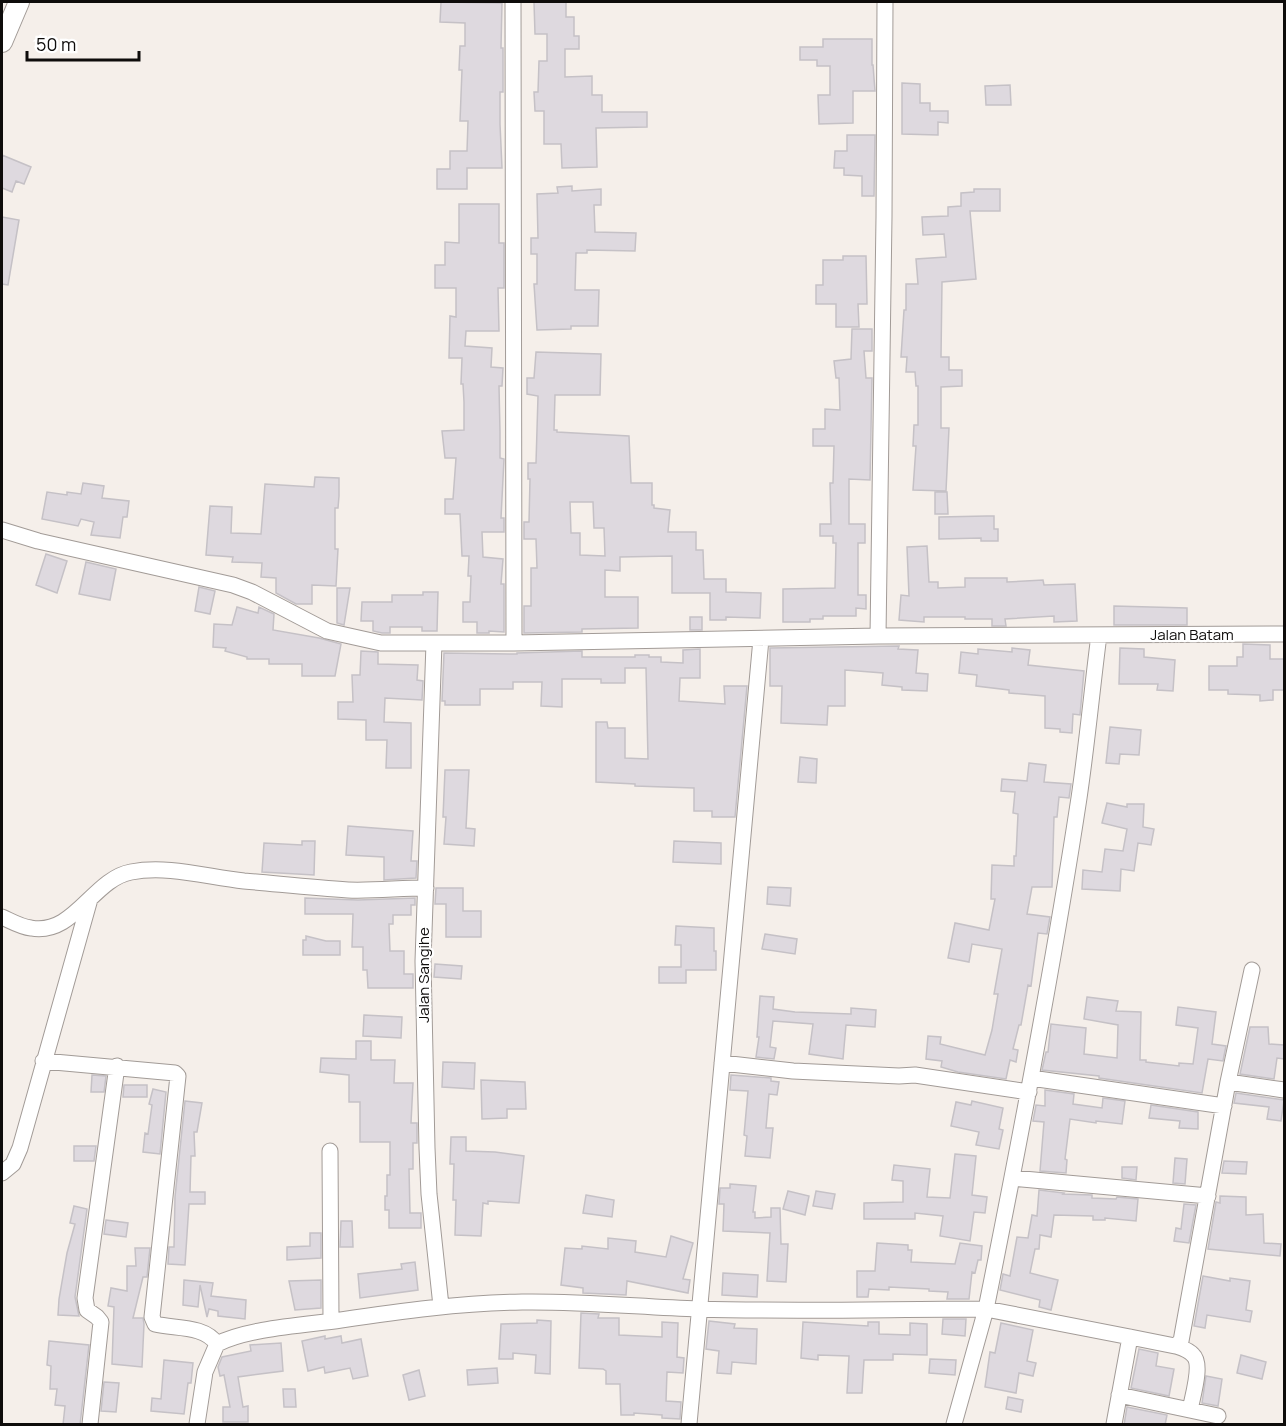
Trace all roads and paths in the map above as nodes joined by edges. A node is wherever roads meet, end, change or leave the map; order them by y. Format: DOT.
graph roads {
  1 [pos="18,2"];
  2 [pos="513,2"];
  3 [pos="885,2"];
  4 [pos="2,42"];
  5 [pos="2,530"];
  6 [pos="1284,634"];
  7 [pos="1099,635"];
  8 [pos="878,636"];
  9 [pos="761,639"];
  10 [pos="434,643"];
  11 [pos="514,643"];
  12 [pos="426,888"];
  13 [pos="90,898"];
  14 [pos="2,917"];
  15 [pos="1252,970"];
  16 [pos="43,1061"];
  17 [pos="723,1063"];
  18 [pos="117,1066"];
  19 [pos="1228,1082"];
  20 [pos="1030,1085"];
  21 [pos="1284,1090"];
  22 [pos="1224,1106"];
  23 [pos="330,1151"];
  24 [pos="2,1173"];
  25 [pos="1012,1178"];
  26 [pos="1208,1196"];
  27 [pos="441,1306"];
  28 [pos="700,1309"];
  29 [pos="986,1310"];
  30 [pos="331,1321"];
  31 [pos="1130,1337"];
  32 [pos="217,1344"];
  33 [pos="1176,1346"];
  34 [pos="1119,1395"];
  35 [pos="1190,1410"];
  36 [pos="1218,1416"];
  37 [pos="90,1425"];
  38 [pos="198,1425"];
  39 [pos="689,1425"];
  40 [pos="954,1425"];
  41 [pos="1114,1425"];
  1 -- 4 [label="main road"];
  2 -- 11 [label="street"];
  3 -- 8 [label="street"];
  5 -- 10 [label="street, Jalan Batam"];
  6 -- 7 [label="street, Jalan Batam"];
  7 -- 8 [label="street, Jalan Batam"];
  7 -- 20 [label="street"];
  8 -- 9 [label="street, Jalan Batam"];
  9 -- 11 [label="street, Jalan Batam"];
  9 -- 17 [label="street"];
  10 -- 11 [label="street, Jalan Batam"];
  10 -- 12 [label="street, Jalan Sangihe"];
  12 -- 13 [label="street"];
  12 -- 27 [label="street, Jalan Sangihe"];
  13 -- 14 [label="street"];
  13 -- 16 [label="street"];
  15 -- 19 [label="street"];
  16 -- 18 [label="street"];
  16 -- 24 [label="street"];
  17 -- 20 [label="street"];
  17 -- 28 [label="street"];
  18 -- 32 [label="street"];
  18 -- 37 [label="street"];
  19 -- 21 [label="street"];
  19 -- 22 [label="street"];
  20 -- 22 [label="street"];
  20 -- 25 [label="street"];
  22 -- 26 [label="street"];
  23 -- 30 [label="street"];
  25 -- 26 [label="street"];
  25 -- 29 [label="street"];
  26 -- 33 [label="street"];
  27 -- 28 [label="street"];
  27 -- 30 [label="street"];
  28 -- 29 [label="street"];
  28 -- 39 [label="street"];
  29 -- 31 [label="street"];
  29 -- 40 [label="street"];
  30 -- 32 [label="street"];
  31 -- 33 [label="street"];
  31 -- 34 [label="street"];
  32 -- 38 [label="street"];
  33 -- 35 [label="street"];
  34 -- 35 [label="street"];
  34 -- 41 [label="street"];
  35 -- 36 [label="street"];
}
